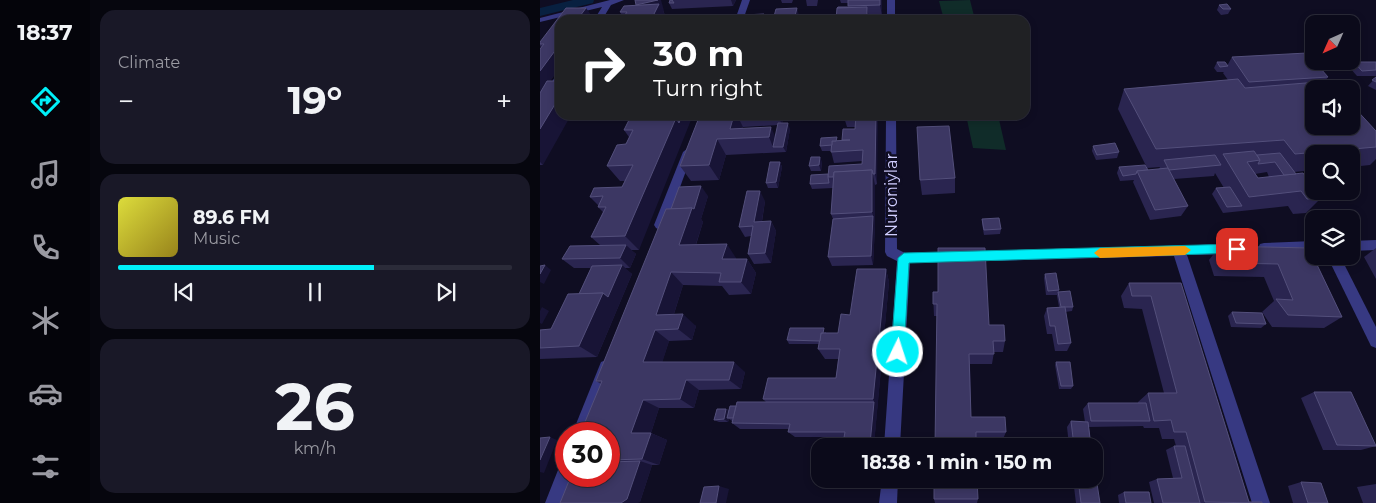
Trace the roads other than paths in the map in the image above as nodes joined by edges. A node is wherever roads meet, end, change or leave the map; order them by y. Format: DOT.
graph roads {
  1 [pos="620,0"];
  2 [pos="746,0"];
  3 [pos="891,0"];
  4 [pos="608,3"];
  5 [pos="560,15"];
  6 [pos="601,15"];
  7 [pos="741,15"];
  8 [pos="891,15"];
  9 [pos="555,16"];
  10 [pos="540,20"];
  11 [pos="555,84"];
  12 [pos="540,108"];
  13 [pos="891,120"];
  14 [pos="692,142"];
  15 [pos="657,233"];
  16 [pos="1305,246"];
  17 [pos="1360,246"];
  18 [pos="1376,246"];
  19 [pos="1179,250"];
  20 [pos="904,258"];
  21 [pos="1338,265"];
  22 [pos="1376,342"];
  23 [pos="612,352"];
  24 [pos="585,422"];
  25 [pos="893,438"];
  26 [pos="560,487"];
  27 [pos="889,488"];
  28 [pos="554,503"];
  29 [pos="888,503"];
  30 [pos="1261,503"];
  1 -- 4 [label="street"];
  2 -- 7 [label="street"];
  3 -- 8 [label="street"];
  4 -- 5 [label="street"];
  4 -- 6 [label="street"];
  9 -- 10 [label="street"];
  11 -- 12 [label="street"];
  13 -- 20 [label="street, Nuroniylar"];
  14 -- 15 [label="street"];
  16 -- 19 [label="street"];
  17 -- 18 [label="street"];
  19 -- 20 [label="street"];
  19 -- 30 [label="street"];
  20 -- 25 [label="street, Nuroniylar"];
  21 -- 22 [label="street"];
  23 -- 24 [label="street"];
  26 -- 28 [label="street"];
  27 -- 29 [label="street"];
}
